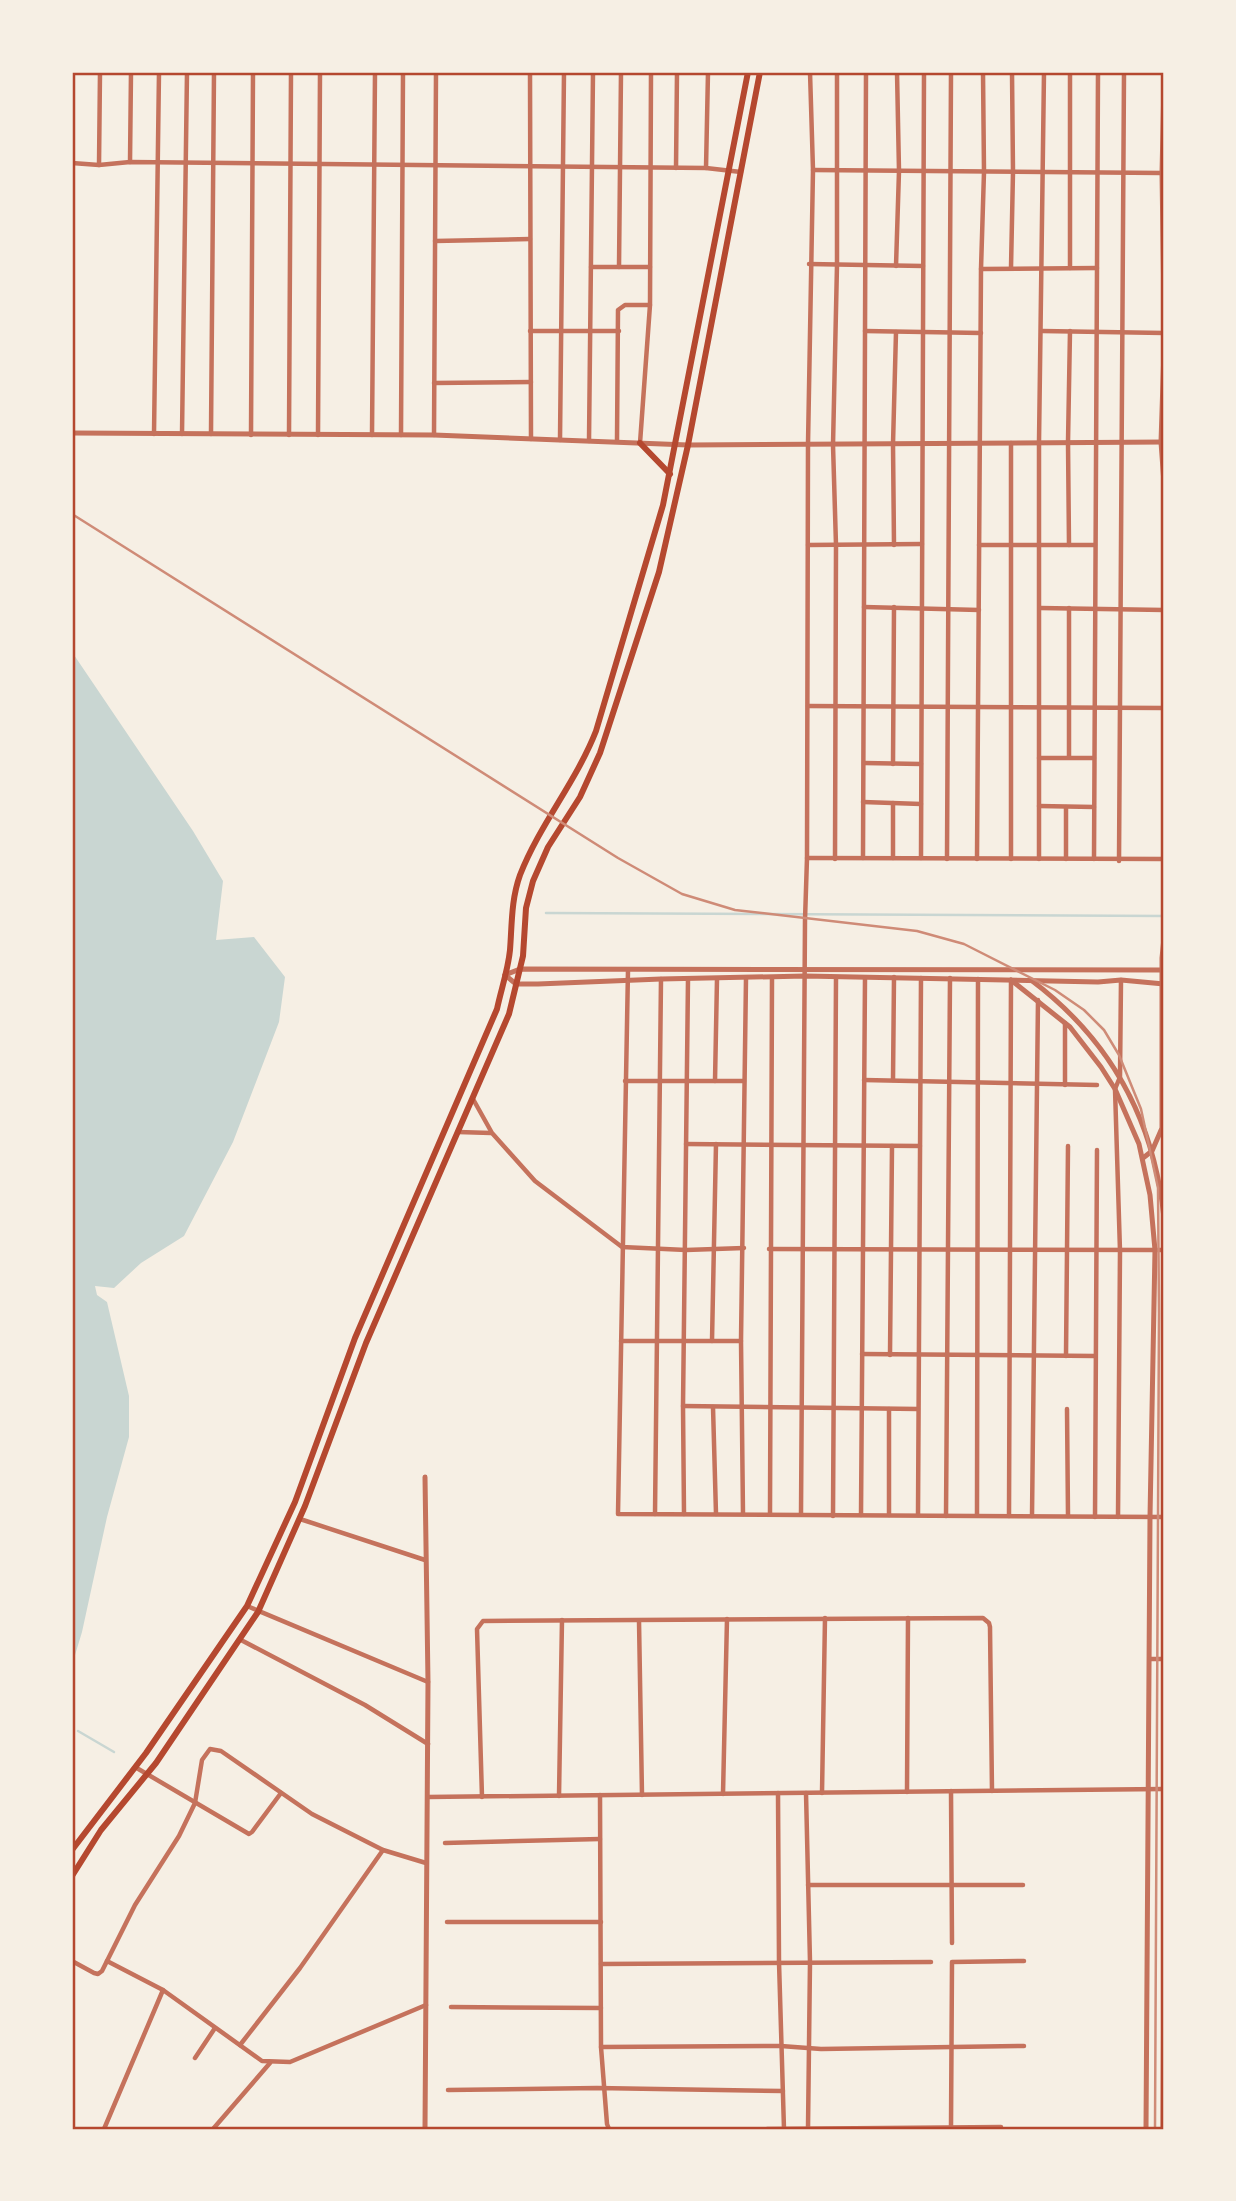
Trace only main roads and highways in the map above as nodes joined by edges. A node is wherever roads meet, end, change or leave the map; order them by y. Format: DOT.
graph roads {
  1 [pos="748,72"];
  2 [pos="760,72"];
  3 [pos="640,443"];
  4 [pos="670,474"];
  5 [pos="72,1850"];
  6 [pos="72,1876"];
  1 -- 4 [label="main road"];
  2 -- 6 [label="main road"];
  3 -- 4 [label="main road"];
  4 -- 5 [label="main road"];
}
